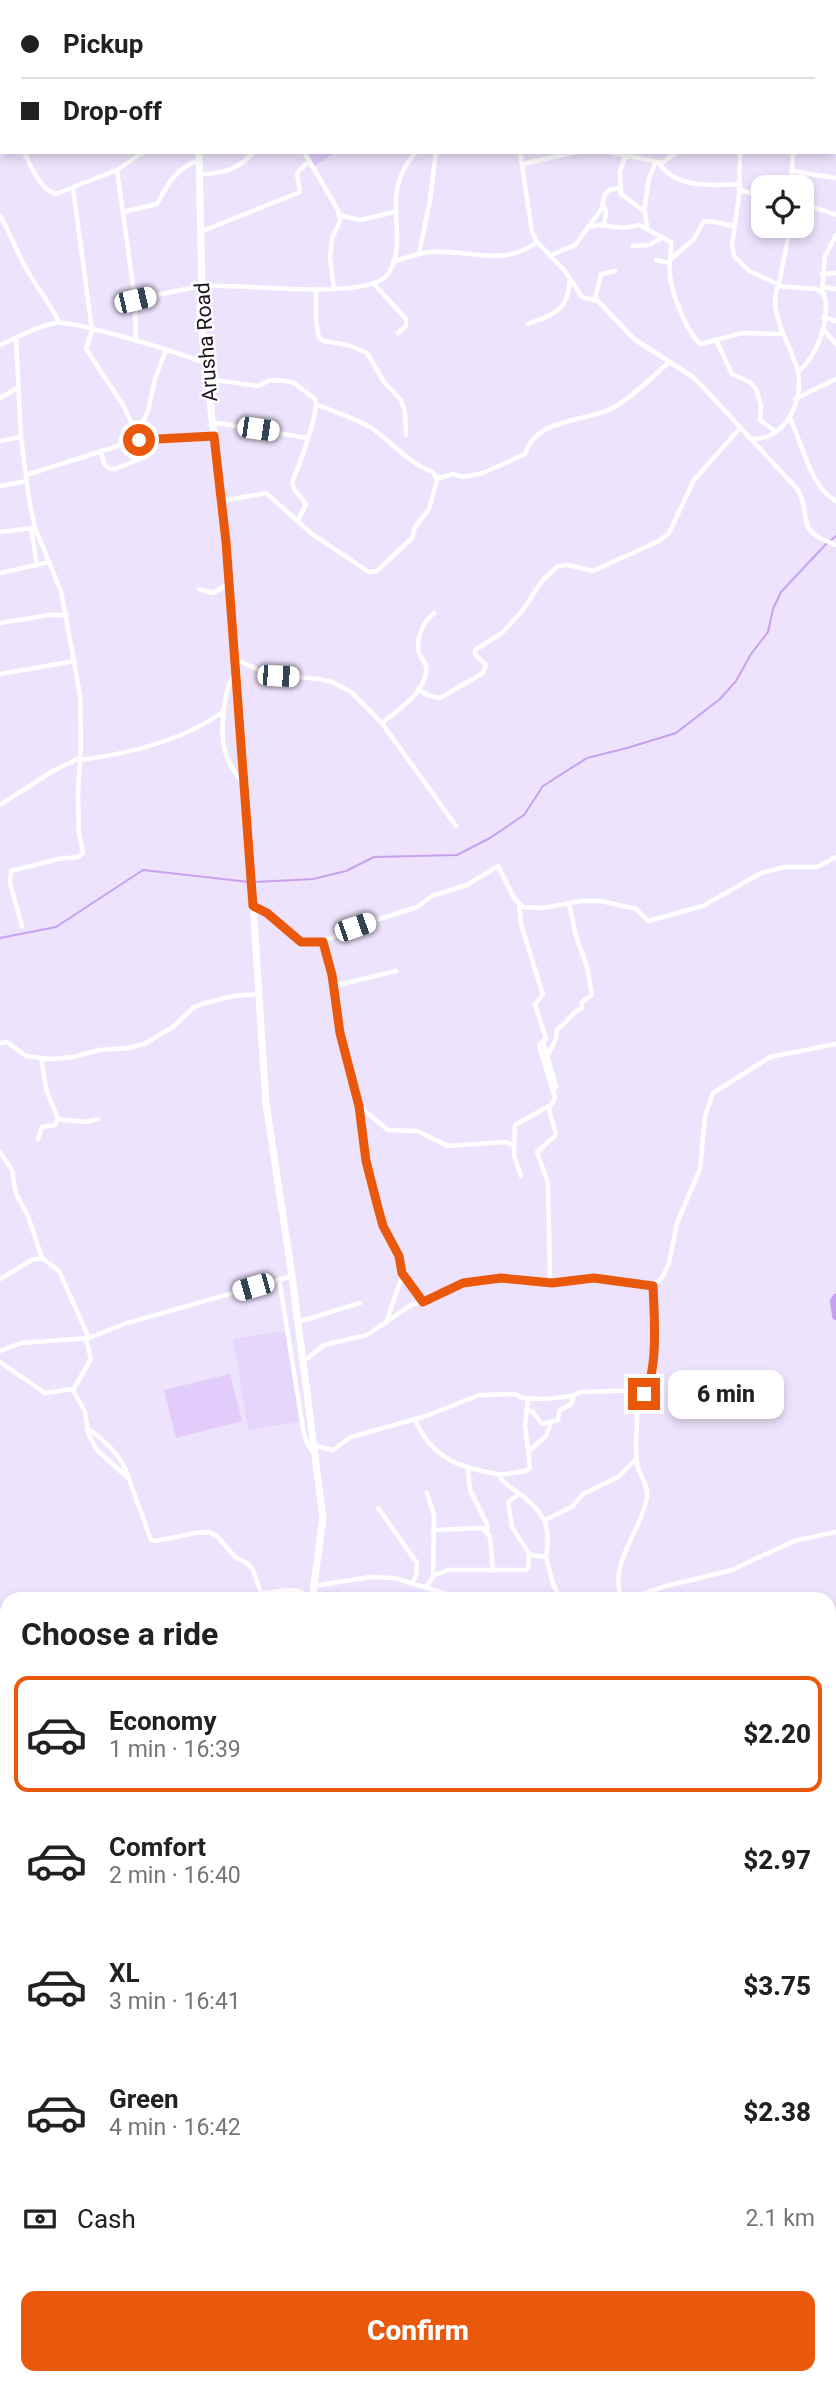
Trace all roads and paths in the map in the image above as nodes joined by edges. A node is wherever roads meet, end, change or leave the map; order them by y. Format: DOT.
graph roads {
  1 [pos="25,154"];
  2 [pos="140,154"];
  3 [pos="251,154"];
  4 [pos="305,154"];
  5 [pos="414,154"];
  6 [pos="436,154"];
  7 [pos="520,154"];
  8 [pos="569,154"];
  9 [pos="615,154"];
  10 [pos="675,154"];
  11 [pos="740,154"];
  12 [pos="793,154"];
  13 [pos="200,156"];
  14 [pos="625,157"];
  15 [pos="309,161"];
  16 [pos="657,163"];
  17 [pos="522,164"];
  18 [pos="117,170"];
  19 [pos="792,171"];
  20 [pos="200,174"];
  21 [pos="792,175"];
  22 [pos="836,178"];
  23 [pos="740,187"];
  24 [pos="73,188"];
  25 [pos="620,188"];
  26 [pos="751,191"];
  27 [pos="603,205"];
  28 [pos="814,207"];
  29 [pos="123,212"];
  30 [pos="395,212"];
  31 [pos="644,212"];
  32 [pos="339,215"];
  33 [pos="836,215"];
  34 [pos="0,216"];
  35 [pos="604,226"];
  36 [pos="734,226"];
  37 [pos="588,227"];
  38 [pos="647,229"];
  39 [pos="200,232"];
  40 [pos="836,235"];
  41 [pos="661,237"];
  42 [pos="787,238"];
  43 [pos="537,242"];
  44 [pos="633,246"];
  45 [pos="418,254"];
  46 [pos="551,255"];
  47 [pos="656,260"];
  48 [pos="669,262"];
  49 [pos="392,263"];
  50 [pos="615,271"];
  51 [pos="822,274"];
  52 [pos="836,274"];
  53 [pos="570,279"];
  54 [pos="374,284"];
  55 [pos="778,285"];
  56 [pos="202,286"];
  57 [pos="316,289"];
  58 [pos="334,289"];
  59 [pos="836,289"];
  60 [pos="822,290"];
  61 [pos="595,299"];
  62 [pos="135,300"];
  63 [pos="824,317"];
  64 [pos="836,321"];
  65 [pos="59,322"];
  66 [pos="528,324"];
  67 [pos="822,328"];
  68 [pos="92,330"];
  69 [pos="398,333"];
  70 [pos="782,334"];
  71 [pos="16,339"];
  72 [pos="716,340"];
  73 [pos="136,341"];
  74 [pos="836,344"];
  75 [pos="0,345"];
  76 [pos="166,350"];
  77 [pos="668,363"];
  78 [pos="206,365"];
  79 [pos="798,372"];
  80 [pos="206,379"];
  81 [pos="836,379"];
  82 [pos="19,387"];
  83 [pos="0,398"];
  84 [pos="795,399"];
  85 [pos="318,405"];
  86 [pos="790,418"];
  87 [pos="212,422"];
  88 [pos="740,428"];
  89 [pos="776,432"];
  90 [pos="137,433"];
  91 [pos="406,435"];
  92 [pos="214,436"];
  93 [pos="21,437"];
  94 [pos="307,438"];
  95 [pos="752,439"];
  96 [pos="139,440"];
  97 [pos="0,441"];
  98 [pos="101,452"];
  99 [pos="436,476"];
  100 [pos="26,478"];
  101 [pos="0,486"];
  102 [pos="221,501"];
  103 [pos="836,501"];
  104 [pos="298,520"];
  105 [pos="33,528"];
  106 [pos="0,532"];
  107 [pos="836,545"];
  108 [pos="50,562"];
  109 [pos="37,565"];
  110 [pos="0,573"];
  111 [pos="229,583"];
  112 [pos="199,589"];
  113 [pos="435,613"];
  114 [pos="67,615"];
  115 [pos="0,624"];
  116 [pos="235,659"];
  117 [pos="75,660"];
  118 [pos="236,670"];
  119 [pos="0,674"];
  120 [pos="418,689"];
  121 [pos="223,712"];
  122 [pos="382,723"];
  123 [pos="79,759"];
  124 [pos="245,786"];
  125 [pos="0,805"];
  126 [pos="456,826"];
  127 [pos="836,856"];
  128 [pos="253,901"];
  129 [pos="569,904"];
  130 [pos="519,905"];
  131 [pos="22,926"];
  132 [pos="323,942"];
  133 [pos="397,971"];
  134 [pos="334,986"];
  135 [pos="258,994"];
  136 [pos="542,1041"];
  137 [pos="0,1043"];
  138 [pos="836,1044"];
  139 [pos="547,1057"];
  140 [pos="41,1058"];
  141 [pos="553,1093"];
  142 [pos="550,1105"];
  143 [pos="359,1106"];
  144 [pos="58,1119"];
  145 [pos="98,1119"];
  146 [pos="38,1139"];
  147 [pos="514,1146"];
  148 [pos="0,1152"];
  149 [pos="521,1176"];
  150 [pos="42,1258"];
  151 [pos="402,1273"];
  152 [pos="292,1276"];
  153 [pos="0,1279"];
  154 [pos="279,1279"];
  155 [pos="550,1283"];
  156 [pos="653,1286"];
  157 [pos="423,1302"];
  158 [pos="360,1303"];
  159 [pos="298,1322"];
  160 [pos="386,1323"];
  161 [pos="87,1339"];
  162 [pos="0,1351"];
  163 [pos="0,1362"];
  164 [pos="303,1362"];
  165 [pos="73,1389"];
  166 [pos="646,1390"];
  167 [pos="574,1395"];
  168 [pos="528,1398"];
  169 [pos="526,1410"];
  170 [pos="415,1420"];
  171 [pos="551,1423"];
  172 [pos="87,1427"];
  173 [pos="314,1450"];
  174 [pos="528,1452"];
  175 [pos="637,1458"];
  176 [pos="468,1469"];
  177 [pos="499,1475"];
  178 [pos="129,1479"];
  179 [pos="426,1493"];
  180 [pos="519,1494"];
  181 [pos="377,1508"];
  182 [pos="545,1520"];
  183 [pos="433,1530"];
  184 [pos="487,1532"];
  185 [pos="836,1532"];
  186 [pos="529,1553"];
  187 [pos="546,1557"];
  188 [pos="493,1571"];
  189 [pos="433,1578"];
  190 [pos="412,1584"];
  191 [pos="314,1586"];
  192 [pos="425,1588"];
  193 [pos="262,1592"];
  194 [pos="273,1592"];
  195 [pos="303,1592"];
  196 [pos="313,1592"];
  197 [pos="440,1592"];
  198 [pos="558,1592"];
  199 [pos="620,1592"];
  200 [pos="648,1592"];
  1 -- 24 [label="street"];
  2 -- 18 [label="street"];
  3 -- 20 [label="street"];
  4 -- 15 [label="street"];
  5 -- 30 [label="street"];
  6 -- 45 [label="street"];
  7 -- 17 [label="street"];
  8 -- 17 [label="street"];
  9 -- 14 [label="street"];
  10 -- 16 [label="street"];
  11 -- 23 [label="street"];
  12 -- 19 [label="street"];
  13 -- 20 [label="main road, Arusha Road"];
  13 -- 29 [label="street"];
  14 -- 16 [label="street"];
  14 -- 25 [label="street"];
  15 -- 32 [label="street"];
  15 -- 39 [label="street"];
  16 -- 23 [label="street"];
  16 -- 31 [label="street"];
  17 -- 43 [label="street"];
  18 -- 24 [label="street"];
  18 -- 29 [label="street"];
  19 -- 21 [label="street"];
  19 -- 22 [label="street"];
  20 -- 39 [label="main road, Arusha Road"];
  23 -- 26 [label="street"];
  23 -- 36 [label="street"];
  24 -- 68 [label="street"];
  25 -- 27 [label="street"];
  25 -- 31 [label="street"];
  27 -- 35 [label="street"];
  27 -- 37 [label="street"];
  28 -- 33 [label="street"];
  29 -- 62 [label="street"];
  30 -- 32 [label="street"];
  30 -- 49 [label="street"];
  31 -- 38 [label="street"];
  32 -- 58 [label="street"];
  34 -- 65 [label="street"];
  35 -- 37 [label="street"];
  35 -- 38 [label="street"];
  36 -- 48 [label="street"];
  36 -- 55 [label="street"];
  37 -- 46 [label="street"];
  38 -- 41 [label="street"];
  39 -- 56 [label="main road, Arusha Road"];
  40 -- 51 [label="street"];
  41 -- 44 [label="street"];
  41 -- 48 [label="street"];
  42 -- 55 [label="street"];
  43 -- 45 [label="street"];
  43 -- 46 [label="street"];
  45 -- 49 [label="street"];
  46 -- 53 [label="street"];
  47 -- 48 [label="street"];
  48 -- 72 [label="street"];
  49 -- 54 [label="street"];
  50 -- 61 [label="street"];
  51 -- 52 [label="street"];
  51 -- 60 [label="street"];
  53 -- 61 [label="street"];
  53 -- 66 [label="street"];
  54 -- 58 [label="street"];
  54 -- 69 [label="street"];
  55 -- 60 [label="street"];
  55 -- 70 [label="street"];
  56 -- 57 [label="street"];
  56 -- 62 [label="street"];
  56 -- 78 [label="main road, Arusha Road"];
  57 -- 58 [label="street"];
  57 -- 91 [label="street"];
  59 -- 60 [label="street"];
  60 -- 63 [label="street"];
  61 -- 77 [label="street"];
  62 -- 73 [label="street"];
  63 -- 64 [label="street"];
  63 -- 67 [label="street"];
  65 -- 68 [label="street"];
  65 -- 71 [label="street"];
  67 -- 74 [label="street"];
  67 -- 79 [label="street"];
  68 -- 73 [label="street"];
  68 -- 90 [label="street"];
  70 -- 72 [label="street"];
  70 -- 79 [label="street"];
  71 -- 75 [label="street"];
  71 -- 82 [label="street"];
  72 -- 89 [label="street"];
  73 -- 76 [label="street"];
  76 -- 78 [label="street"];
  76 -- 90 [label="street"];
  77 -- 88 [label="street"];
  77 -- 99 [label="street"];
  78 -- 80 [label="main road, Arusha Road"];
  79 -- 84 [label="street"];
  80 -- 85 [label="street"];
  80 -- 87 [label="main road, Arusha Road"];
  81 -- 84 [label="street"];
  82 -- 83 [label="street"];
  82 -- 93 [label="street"];
  84 -- 86 [label="street"];
  85 -- 94 [label="street"];
  85 -- 99 [label="street"];
  86 -- 89 [label="street"];
  86 -- 103 [label="street"];
  87 -- 92 [label="main road, Arusha Road"];
  87 -- 94 [label="street"];
  88 -- 95 [label="street"];
  88 -- 120 [label="street"];
  89 -- 95 [label="street"];
  90 -- 96 [label="street"];
  92 -- 96 [label="street"];
  92 -- 102 [label="main road, Arusha Road"];
  93 -- 97 [label="street"];
  93 -- 100 [label="street"];
  94 -- 104 [label="street"];
  95 -- 107 [label="street"];
  96 -- 98 [label="street"];
  96 -- 98 [label="street"];
  98 -- 100 [label="street"];
  99 -- 104 [label="street"];
  100 -- 101 [label="street"];
  100 -- 105 [label="street"];
  102 -- 104 [label="street"];
  102 -- 111 [label="main road, Arusha Road"];
  105 -- 106 [label="street"];
  105 -- 108 [label="street"];
  105 -- 109 [label="street"];
  108 -- 109 [label="street"];
  108 -- 114 [label="street"];
  109 -- 110 [label="street"];
  111 -- 112 [label="street"];
  111 -- 116 [label="main road, Arusha Road"];
  113 -- 120 [label="street"];
  114 -- 115 [label="street"];
  114 -- 117 [label="street"];
  116 -- 118 [label="main road, Arusha Road"];
  116 -- 122 [label="street"];
  117 -- 119 [label="street"];
  117 -- 123 [label="street"];
  118 -- 121 [label="street"];
  118 -- 124 [label="main road, Arusha Road"];
  120 -- 122 [label="street"];
  121 -- 123 [label="street"];
  121 -- 124 [label="street"];
  122 -- 126 [label="street"];
  123 -- 125 [label="street"];
  123 -- 131 [label="street"];
  124 -- 128 [label="main road, Arusha Road"];
  127 -- 129 [label="street"];
  128 -- 132 [label="street"];
  128 -- 135 [label="main road, Arusha Road"];
  129 -- 130 [label="street"];
  129 -- 139 [label="street"];
  130 -- 132 [label="street"];
  130 -- 136 [label="street"];
  132 -- 134 [label="street"];
  133 -- 134 [label="street"];
  134 -- 143 [label="street"];
  135 -- 140 [label="street"];
  135 -- 152 [label="main road, Arusha Road"];
  136 -- 139 [label="street"];
  136 -- 141 [label="street"];
  137 -- 140 [label="street"];
  138 -- 156 [label="street"];
  139 -- 141 [label="street"];
  140 -- 144 [label="street"];
  141 -- 142 [label="street"];
  142 -- 147 [label="street"];
  142 -- 155 [label="street"];
  143 -- 147 [label="street"];
  143 -- 151 [label="street"];
  144 -- 145 [label="street"];
  144 -- 146 [label="street"];
  147 -- 149 [label="street"];
  148 -- 150 [label="street"];
  150 -- 153 [label="street"];
  150 -- 161 [label="street"];
  151 -- 157 [label="street"];
  151 -- 160 [label="street"];
  152 -- 154 [label="street"];
  152 -- 159 [label="main road, Arusha Road"];
  154 -- 161 [label="street"];
  154 -- 173 [label="street"];
  155 -- 156 [label="street"];
  155 -- 157 [label="street"];
  156 -- 166 [label="street"];
  157 -- 160 [label="street"];
  158 -- 159 [label="street"];
  159 -- 164 [label="main road, Arusha Road"];
  160 -- 164 [label="street"];
  161 -- 162 [label="street"];
  161 -- 165 [label="street"];
  163 -- 165 [label="street"];
  164 -- 173 [label="main road, Arusha Road"];
  165 -- 172 [label="street"];
  166 -- 167 [label="street"];
  166 -- 175 [label="street"];
  167 -- 168 [label="street"];
  167 -- 171 [label="street"];
  168 -- 169 [label="street"];
  168 -- 170 [label="street"];
  169 -- 171 [label="street"];
  169 -- 174 [label="street"];
  170 -- 173 [label="street"];
  170 -- 176 [label="street"];
  171 -- 174 [label="street"];
  172 -- 178 [label="street"];
  172 -- 178 [label="street"];
  173 -- 191 [label="main road, Arusha Road"];
  174 -- 177 [label="street"];
  175 -- 182 [label="street"];
  175 -- 199 [label="street"];
  176 -- 177 [label="street"];
  176 -- 184 [label="street"];
  177 -- 180 [label="street"];
  178 -- 193 [label="street"];
  179 -- 183 [label="street"];
  180 -- 182 [label="street"];
  180 -- 186 [label="street"];
  181 -- 190 [label="street"];
  182 -- 187 [label="street"];
  183 -- 184 [label="street"];
  183 -- 189 [label="street"];
  184 -- 188 [label="street"];
  185 -- 200 [label="street"];
  186 -- 187 [label="street"];
  186 -- 188 [label="street"];
  187 -- 198 [label="street"];
  188 -- 189 [label="street"];
  189 -- 192 [label="street"];
  190 -- 191 [label="street"];
  190 -- 192 [label="street"];
  191 -- 196 [label="main road, Arusha Road"];
  192 -- 197 [label="street"];
  194 -- 195 [label="street"];
}
